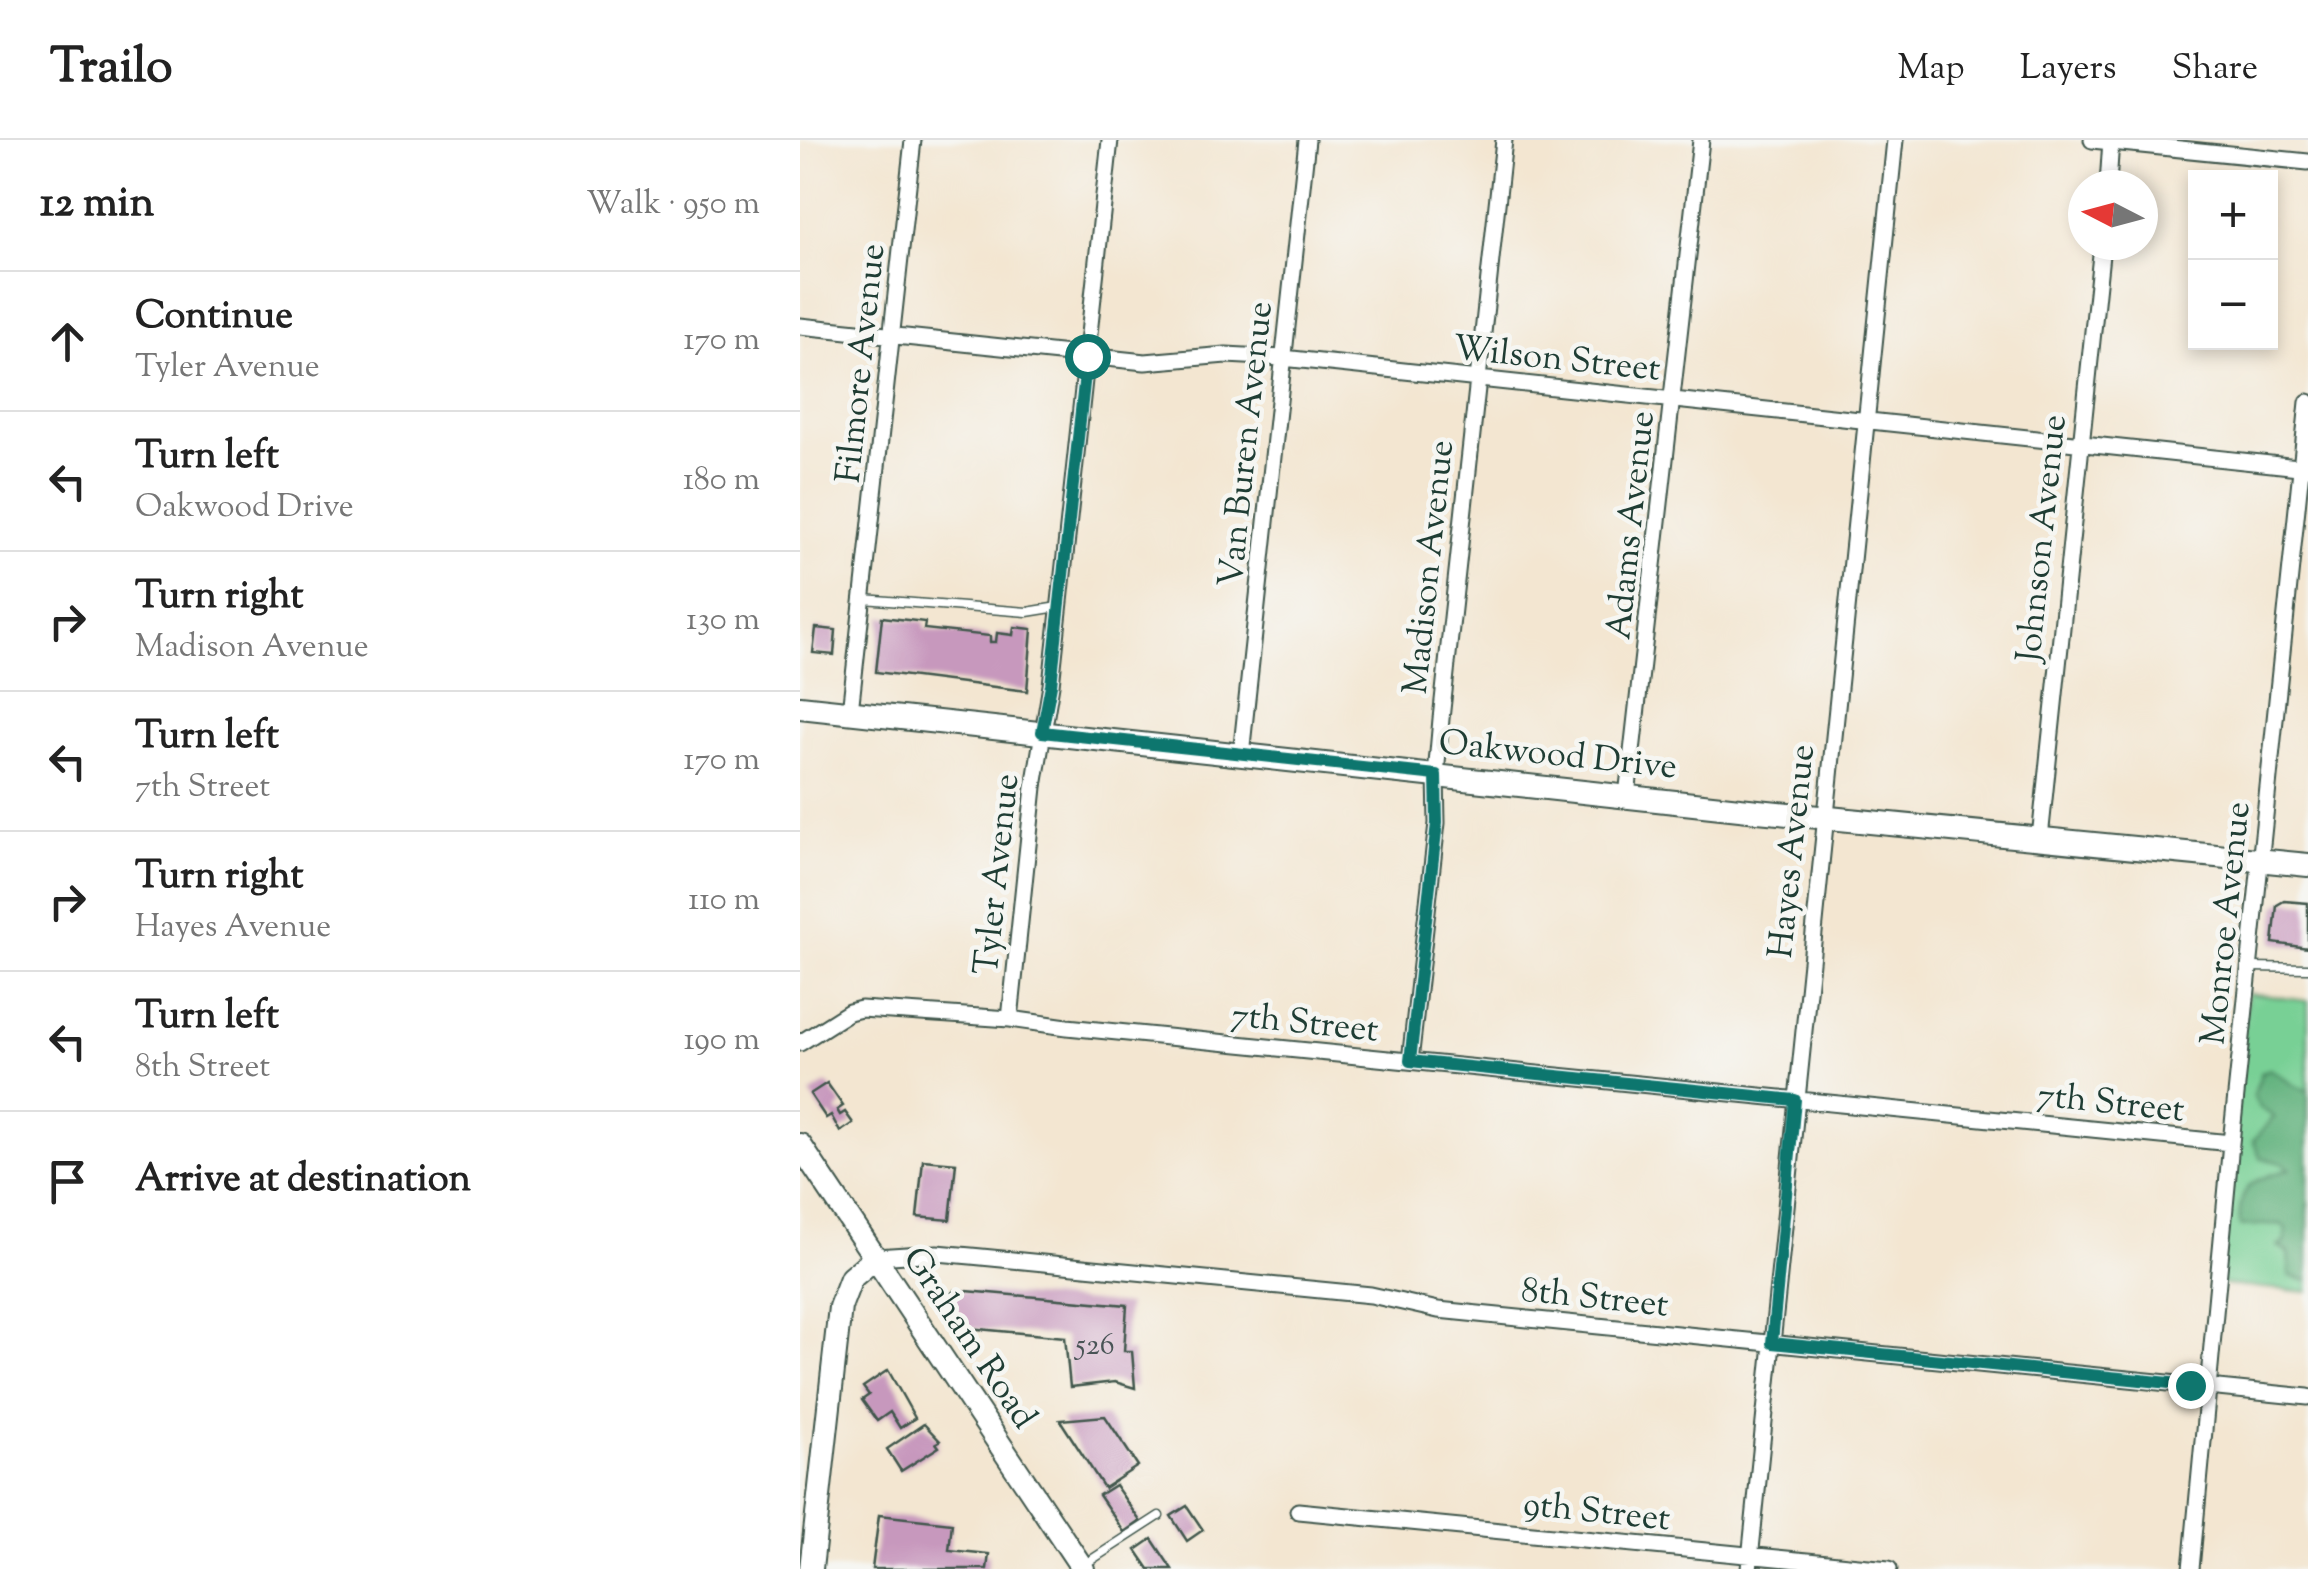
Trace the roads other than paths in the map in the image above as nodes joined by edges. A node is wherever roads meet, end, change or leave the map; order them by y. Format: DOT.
graph roads {
  1 [pos="913,140"];
  2 [pos="1110,140"];
  3 [pos="1307,140"];
  4 [pos="1504,140"];
  5 [pos="1700,140"];
  6 [pos="1895,140"];
  7 [pos="2092,140"];
  8 [pos="2111,141"];
  9 [pos="2308,162"];
  10 [pos="2109,170"];
  11 [pos="2100,260"];
  12 [pos="800,326"];
  13 [pos="891,336"];
  14 [pos="1087,356"];
  15 [pos="1283,358"];
  16 [pos="1478,379"];
  17 [pos="1673,398"];
  18 [pos="2308,402"];
  19 [pos="1865,420"];
  20 [pos="2080,443"];
  21 [pos="2304,468"];
  22 [pos="864,599"];
  23 [pos="1060,606"];
  24 [pos="800,707"];
  25 [pos="850,712"];
  26 [pos="1042,732"];
  27 [pos="1241,755"];
  28 [pos="1436,775"];
  29 [pos="1628,796"];
  30 [pos="1824,816"];
  31 [pos="2040,838"];
  32 [pos="2261,860"];
  33 [pos="2308,865"];
  34 [pos="2250,967"];
  35 [pos="2308,968"];
  36 [pos="1010,1019"];
  37 [pos="800,1043"];
  38 [pos="1410,1061"];
  39 [pos="1795,1100"];
  40 [pos="2231,1143"];
  41 [pos="800,1145"];
  42 [pos="876,1258"];
  43 [pos="1772,1343"];
  44 [pos="2208,1387"];
  45 [pos="2308,1396"];
  46 [pos="1298,1511"];
  47 [pos="1159,1516"];
  48 [pos="1749,1562"];
  49 [pos="1082,1568"];
  50 [pos="810,1569"];
  51 [pos="1890,1569"];
  52 [pos="2190,1569"];
  1 -- 13 [label="street, Filmore Avenue"];
  2 -- 14 [label="street, Tyler Avenue"];
  3 -- 15 [label="street, Van Buren Avenue"];
  4 -- 16 [label="street, Madison Avenue"];
  5 -- 17 [label="street, Adams Avenue"];
  6 -- 19 [label="street, Hayes Avenue"];
  7 -- 8 [label="street"];
  8 -- 9 [label="street"];
  8 -- 10 [label="street"];
  11 -- 20 [label="street, Johnson Avenue"];
  12 -- 13 [label="street, Wilson Street"];
  13 -- 14 [label="street, Wilson Street"];
  13 -- 22 [label="street, Filmore Avenue"];
  14 -- 15 [label="street, Wilson Street"];
  14 -- 23 [label="street, Tyler Avenue"];
  15 -- 16 [label="street, Wilson Street"];
  15 -- 27 [label="street, Van Buren Avenue"];
  16 -- 17 [label="street, Wilson Street"];
  16 -- 28 [label="street, Madison Avenue"];
  17 -- 19 [label="street, Wilson Street"];
  17 -- 29 [label="street, Adams Avenue"];
  18 -- 21 [label="street, Monroe Avenue"];
  19 -- 20 [label="street, Wilson Street"];
  19 -- 30 [label="street, Hayes Avenue"];
  20 -- 21 [label="street, Wilson Street"];
  20 -- 31 [label="street, Johnson Avenue"];
  21 -- 32 [label="street, Monroe Avenue"];
  22 -- 23 [label="lane"];
  22 -- 25 [label="street, Filmore Avenue"];
  23 -- 26 [label="street, Tyler Avenue"];
  24 -- 25 [label="street, Oakwood Drive"];
  25 -- 26 [label="street, Oakwood Drive"];
  26 -- 27 [label="street, Oakwood Drive"];
  26 -- 36 [label="street, Tyler Avenue"];
  27 -- 28 [label="street, Oakwood Drive"];
  28 -- 29 [label="street, Oakwood Drive"];
  28 -- 38 [label="street, Madison Avenue"];
  29 -- 30 [label="street, Oakwood Drive"];
  30 -- 31 [label="street, Oakwood Drive"];
  30 -- 39 [label="street, Hayes Avenue"];
  31 -- 32 [label="street, Oakwood Drive"];
  32 -- 33 [label="street, Oakwood Drive"];
  32 -- 34 [label="street, Monroe Avenue"];
  34 -- 35 [label="lane"];
  34 -- 40 [label="street, Monroe Avenue"];
  36 -- 37 [label="street, 7th Street"];
  36 -- 38 [label="street, 7th Street"];
  38 -- 39 [label="street, 7th Street"];
  39 -- 40 [label="street, 7th Street"];
  39 -- 43 [label="street, Hayes Avenue"];
  40 -- 44 [label="street, Monroe Avenue"];
  41 -- 42 [label="street, Graham Road"];
  42 -- 43 [label="street, 8th Street"];
  42 -- 49 [label="street, Graham Road"];
  42 -- 50 [label="street"];
  43 -- 44 [label="street, 8th Street"];
  43 -- 48 [label="street, Hayes Avenue"];
  44 -- 45 [label="street, 8th Street"];
  44 -- 52 [label="street, Monroe Avenue"];
  46 -- 48 [label="street, 9th Street"];
  47 -- 49 [label="lane"];
  48 -- 51 [label="street, 9th Street"];
}
